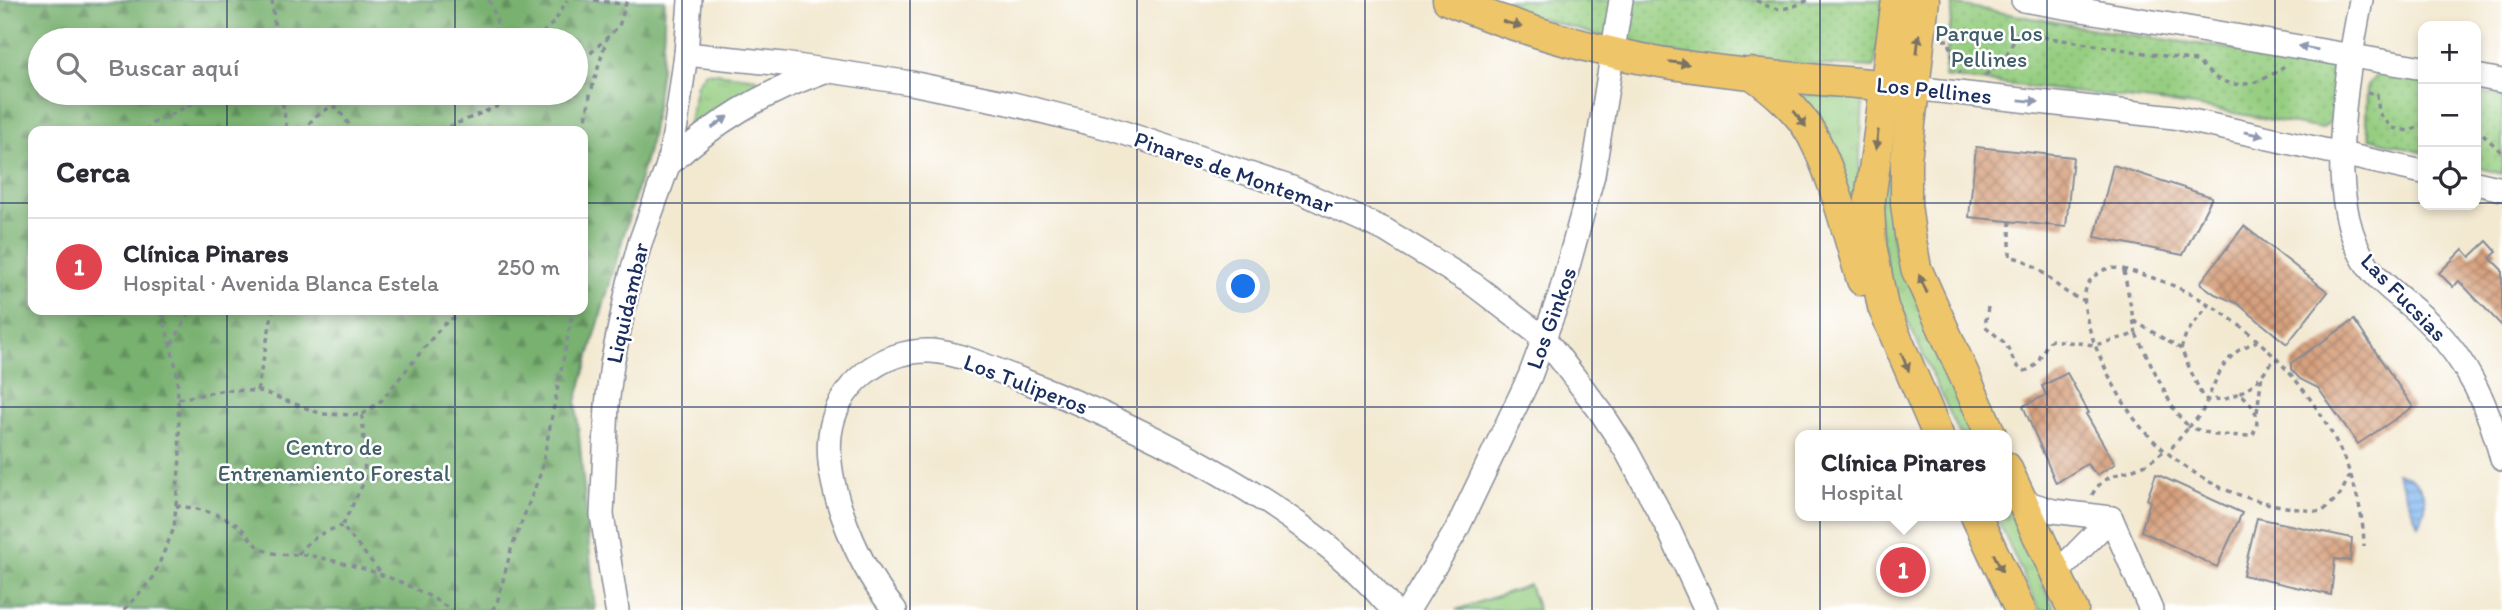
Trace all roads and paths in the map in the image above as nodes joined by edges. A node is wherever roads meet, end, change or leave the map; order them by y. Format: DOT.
graph roads {
  1 [pos="272,0"];
  2 [pos="489,0"];
  3 [pos="567,0"];
  4 [pos="594,0"];
  5 [pos="690,0"];
  6 [pos="1448,0"];
  7 [pos="1621,0"];
  8 [pos="1756,0"];
  9 [pos="1808,0"];
  10 [pos="1897,0"];
  11 [pos="1924,0"];
  12 [pos="2023,0"];
  13 [pos="2361,0"];
  14 [pos="627,3"];
  15 [pos="2136,10"];
  16 [pos="275,28"];
  17 [pos="498,28"];
  18 [pos="548,28"];
  19 [pos="1919,36"];
  20 [pos="607,38"];
  21 [pos="1612,52"];
  22 [pos="686,54"];
  23 [pos="2351,55"];
  24 [pos="588,56"];
  25 [pos="2286,65"];
  26 [pos="2418,67"];
  27 [pos="827,71"];
  28 [pos="1751,73"];
  29 [pos="1966,75"];
  30 [pos="2481,77"];
  31 [pos="1978,81"];
  32 [pos="2502,81"];
  33 [pos="1898,87"];
  34 [pos="2346,89"];
  35 [pos="190,105"];
  36 [pos="283,105"];
  37 [pos="501,105"];
  38 [pos="332,106"];
  39 [pos="149,126"];
  40 [pos="286,126"];
  41 [pos="307,126"];
  42 [pos="350,126"];
  43 [pos="451,126"];
  44 [pos="585,126"];
  45 [pos="2418,127"];
  46 [pos="2481,132"];
  47 [pos="2343,153"];
  48 [pos="2502,153"];
  49 [pos="667,165"];
  50 [pos="2418,171"];
  51 [pos="2481,184"];
  52 [pos="2502,189"];
  53 [pos="2010,221"];
  54 [pos="2124,271"];
  55 [pos="2086,301"];
  56 [pos="2208,305"];
  57 [pos="1987,307"];
  58 [pos="162,315"];
  59 [pos="188,315"];
  60 [pos="272,315"];
  61 [pos="457,315"];
  62 [pos="572,315"];
  63 [pos="2134,321"];
  64 [pos="1889,324"];
  65 [pos="2137,334"];
  66 [pos="1545,339"];
  67 [pos="2257,341"];
  68 [pos="2095,345"];
  69 [pos="171,346"];
  70 [pos="2181,349"];
  71 [pos="2275,359"];
  72 [pos="2262,373"];
  73 [pos="257,391"];
  74 [pos="2240,393"];
  75 [pos="178,400"];
  76 [pos="2207,400"];
  77 [pos="2257,414"];
  78 [pos="362,415"];
  79 [pos="2189,427"];
  80 [pos="1936,430"];
  81 [pos="1989,430"];
  82 [pos="2166,451"];
  83 [pos="2502,458"];
  84 [pos="2350,475"];
  85 [pos="2012,480"];
  86 [pos="2022,501"];
  87 [pos="176,506"];
  88 [pos="2088,514"];
  89 [pos="2111,518"];
  90 [pos="1978,521"];
  91 [pos="342,526"];
  92 [pos="2364,546"];
  93 [pos="299,554"];
  94 [pos="2056,574"];
  95 [pos="382,575"];
  96 [pos="124,610"];
  97 [pos="451,610"];
  98 [pos="492,610"];
  99 [pos="617,610"];
  100 [pos="895,610"];
  101 [pos="1393,610"];
  102 [pos="1408,610"];
  103 [pos="1706,610"];
  104 [pos="2020,610"];
  105 [pos="2073,610"];
  106 [pos="2151,610"];
  1 -- 16 [label="path"];
  2 -- 17 [label="path"];
  3 -- 18 [label="path"];
  4 -- 14 [label="path"];
  5 -- 22 [label="street, Liquidambar"];
  6 -- 21 [label="main road, Los Pellines, one-way"];
  7 -- 21 [label="street, Los Ginkos"];
  8 -- 9 [label="path"];
  10 -- 33 [label="main road"];
  11 -- 19 [label="main road"];
  12 -- 15 [label="street"];
  13 -- 23 [label="street, Las Fucsias"];
  14 -- 20 [label="path"];
  23 -- 15 [label="street, one-way"];
  19 -- 29 [label="path"];
  33 -- 19 [label="main road, one-way"];
  20 -- 24 [label="path"];
  20 -- 44 [label="path"];
  21 -- 28 [label="main road, Los Pellines, one-way"];
  21 -- 66 [label="street, Los Ginkos"];
  22 -- 27 [label="street, Pinares de Montemar"];
  22 -- 49 [label="street, Liquidambar"];
  23 -- 26 [label="street"];
  23 -- 34 [label="street, Las Fucsias"];
  25 -- 31 [label="path"];
  49 -- 27 [label="street, Pinares de Montemar, one-way"];
  27 -- 66 [label="street, Pinares de Montemar"];
  28 -- 33 [label="main road, Los Pellines"];
  28 -- 64 [label="main road, one-way"];
  30 -- 32 [label="street"];
  33 -- 47 [label="street, Los Pellines, one-way"];
  33 -- 64 [label="main road, one-way"];
  81 -- 33 [label="main road, one-way"];
  34 -- 45 [label="path"];
  34 -- 47 [label="street, Las Fucsias"];
  35 -- 39 [label="path"];
  36 -- 40 [label="path"];
  37 -- 43 [label="path"];
  38 -- 41 [label="path"];
  38 -- 42 [label="path"];
  46 -- 48 [label="path"];
  47 -- 50 [label="street, Los Pellines"];
  47 -- 83 [label="street, Las Fucsias"];
  49 -- 99 [label="street, Liquidambar"];
  51 -- 52 [label="street"];
  53 -- 55 [label="path"];
  54 -- 55 [label="path"];
  54 -- 56 [label="path"];
  54 -- 63 [label="path"];
  55 -- 68 [label="path"];
  56 -- 67 [label="path"];
  56 -- 70 [label="path"];
  57 -- 68 [label="path"];
  58 -- 69 [label="path"];
  59 -- 69 [label="path"];
  60 -- 73 [label="path"];
  61 -- 78 [label="path"];
  62 -- 98 [label="path"];
  63 -- 65 [label="path"];
  63 -- 70 [label="path"];
  64 -- 80 [label="main road, one-way"];
  65 -- 68 [label="path"];
  65 -- 79 [label="path"];
  66 -- 102 [label="street, Los Ginkos"];
  66 -- 103 [label="street, Pinares de Montemar"];
  67 -- 71 [label="path"];
  67 -- 76 [label="path"];
  68 -- 82 [label="path"];
  69 -- 75 [label="path"];
  70 -- 76 [label="path"];
  71 -- 72 [label="path"];
  71 -- 84 [label="path"];
  72 -- 74 [label="path"];
  72 -- 77 [label="path"];
  73 -- 75 [label="path"];
  73 -- 78 [label="path"];
  74 -- 76 [label="path"];
  74 -- 77 [label="path"];
  75 -- 87 [label="path"];
  76 -- 79 [label="path"];
  77 -- 79 [label="path"];
  78 -- 91 [label="path"];
  79 -- 82 [label="path"];
  82 -- 84 [label="path"];
  82 -- 88 [label="path"];
  84 -- 92 [label="path"];
  85 -- 86 [label="main road"];
  86 -- 88 [label="street"];
  86 -- 94 [label="main road"];
  87 -- 93 [label="path"];
  87 -- 96 [label="path"];
  88 -- 89 [label="street"];
  89 -- 94 [label="street"];
  89 -- 106 [label="street"];
  90 -- 104 [label="main road, one-way"];
  91 -- 93 [label="path"];
  91 -- 95 [label="path"];
  93 -- 95 [label="path"];
  94 -- 105 [label="main road"];
  95 -- 97 [label="path"];
  100 -- 101 [label="street, Los Tuliperos"];
}
